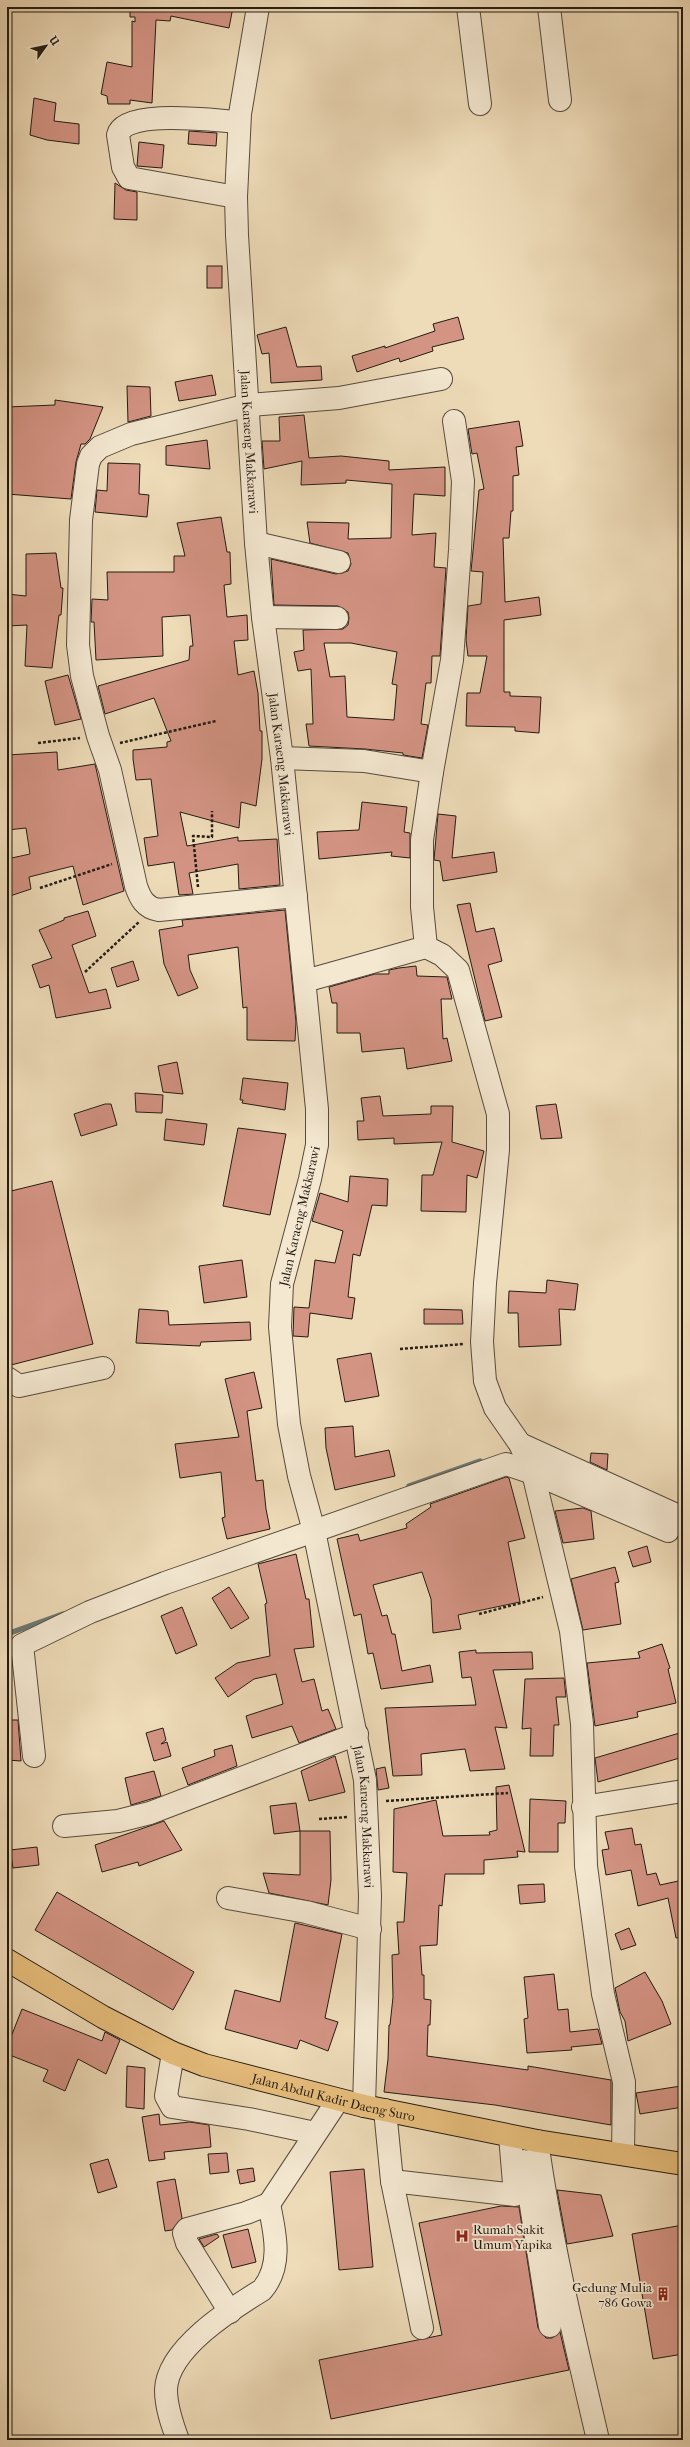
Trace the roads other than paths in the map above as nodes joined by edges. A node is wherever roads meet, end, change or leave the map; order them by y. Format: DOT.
graph roads {
  1 [pos="258,7"];
  2 [pos="468,7"];
  3 [pos="549,7"];
  4 [pos="560,100"];
  5 [pos="480,104"];
  6 [pos="239,122"];
  7 [pos="236,197"];
  8 [pos="441,379"];
  9 [pos="249,405"];
  10 [pos="454,421"];
  11 [pos="256,543"];
  12 [pos="339,562"];
  13 [pos="263,617"];
  14 [pos="337,618"];
  15 [pos="282,758"];
  16 [pos="432,772"];
  17 [pos="296,896"];
  18 [pos="426,947"];
  19 [pos="305,981"];
  20 [pos="104,1368"];
  21 [pos="7,1378"];
  22 [pos="526,1458"];
  23 [pos="676,1524"];
  24 [pos="313,1526"];
  25 [pos="357,1734"];
  26 [pos="34,1756"];
  27 [pos="683,1791"];
  28 [pos="583,1807"];
  29 [pos="64,1826"];
  30 [pos="228,1898"];
  31 [pos="370,1929"];
  32 [pos="7,1960"];
  33 [pos="173,2053"];
  34 [pos="338,2100"];
  35 [pos="374,2108"];
  36 [pos="315,2132"];
  37 [pos="523,2138"];
  38 [pos="623,2154"];
  39 [pos="683,2164"];
  40 [pos="392,2181"];
  41 [pos="268,2204"];
  42 [pos="230,2312"];
  43 [pos="550,2326"];
  44 [pos="422,2328"];
  45 [pos="178,2440"];
  46 [pos="598,2440"];
  1 -- 6 [label="street, Jalan Karaeng Makkarawi"];
  2 -- 5 [label="street"];
  3 -- 4 [label="street"];
  6 -- 7 [label="street, Jalan Karaeng Makkarawi"];
  6 -- 7 [label="street"];
  7 -- 9 [label="street, Jalan Karaeng Makkarawi"];
  8 -- 9 [label="street"];
  9 -- 11 [label="street, Jalan Karaeng Makkarawi"];
  9 -- 17 [label="street"];
  10 -- 16 [label="street"];
  11 -- 12 [label="street"];
  11 -- 13 [label="street, Jalan Karaeng Makkarawi"];
  13 -- 14 [label="street"];
  13 -- 15 [label="street, Jalan Karaeng Makkarawi"];
  15 -- 16 [label="street"];
  15 -- 17 [label="street, Jalan Karaeng Makkarawi"];
  16 -- 18 [label="street"];
  17 -- 19 [label="street, Jalan Karaeng Makkarawi"];
  18 -- 19 [label="street"];
  18 -- 22 [label="street"];
  19 -- 24 [label="street, Jalan Karaeng Makkarawi"];
  20 -- 21 [label="street"];
  22 -- 23 [label="street"];
  22 -- 23 [label="street"];
  22 -- 24 [label="street"];
  22 -- 28 [label="street"];
  24 -- 25 [label="street, Jalan Karaeng Makkarawi"];
  24 -- 26 [label="street"];
  25 -- 29 [label="street"];
  25 -- 31 [label="street, Jalan Karaeng Makkarawi"];
  27 -- 28 [label="street"];
  28 -- 38 [label="street"];
  30 -- 31 [label="street"];
  31 -- 35 [label="street, Jalan Karaeng Makkarawi"];
  32 -- 33 [label="main road, Jalan Abdul Kadir Daeng Suro"];
  33 -- 34 [label="main road, Jalan Abdul Kadir Daeng Suro"];
  33 -- 36 [label="street"];
  34 -- 35 [label="main road, Jalan Abdul Kadir Daeng Suro"];
  34 -- 36 [label="street"];
  35 -- 37 [label="main road, Jalan Abdul Kadir Daeng Suro"];
  35 -- 40 [label="street, Jalan Karaeng Makkarawi"];
  36 -- 41 [label="street"];
  37 -- 38 [label="main road, Jalan Abdul Kadir Daeng Suro"];
  37 -- 40 [label="street"];
  37 -- 43 [label="street"];
  37 -- 46 [label="street"];
  38 -- 39 [label="main road, Jalan Abdul Kadir Daeng Suro"];
  40 -- 44 [label="street, Jalan Karaeng Makkarawi"];
  41 -- 42 [label="street"];
  41 -- 42 [label="street"];
  42 -- 45 [label="street"];
}
